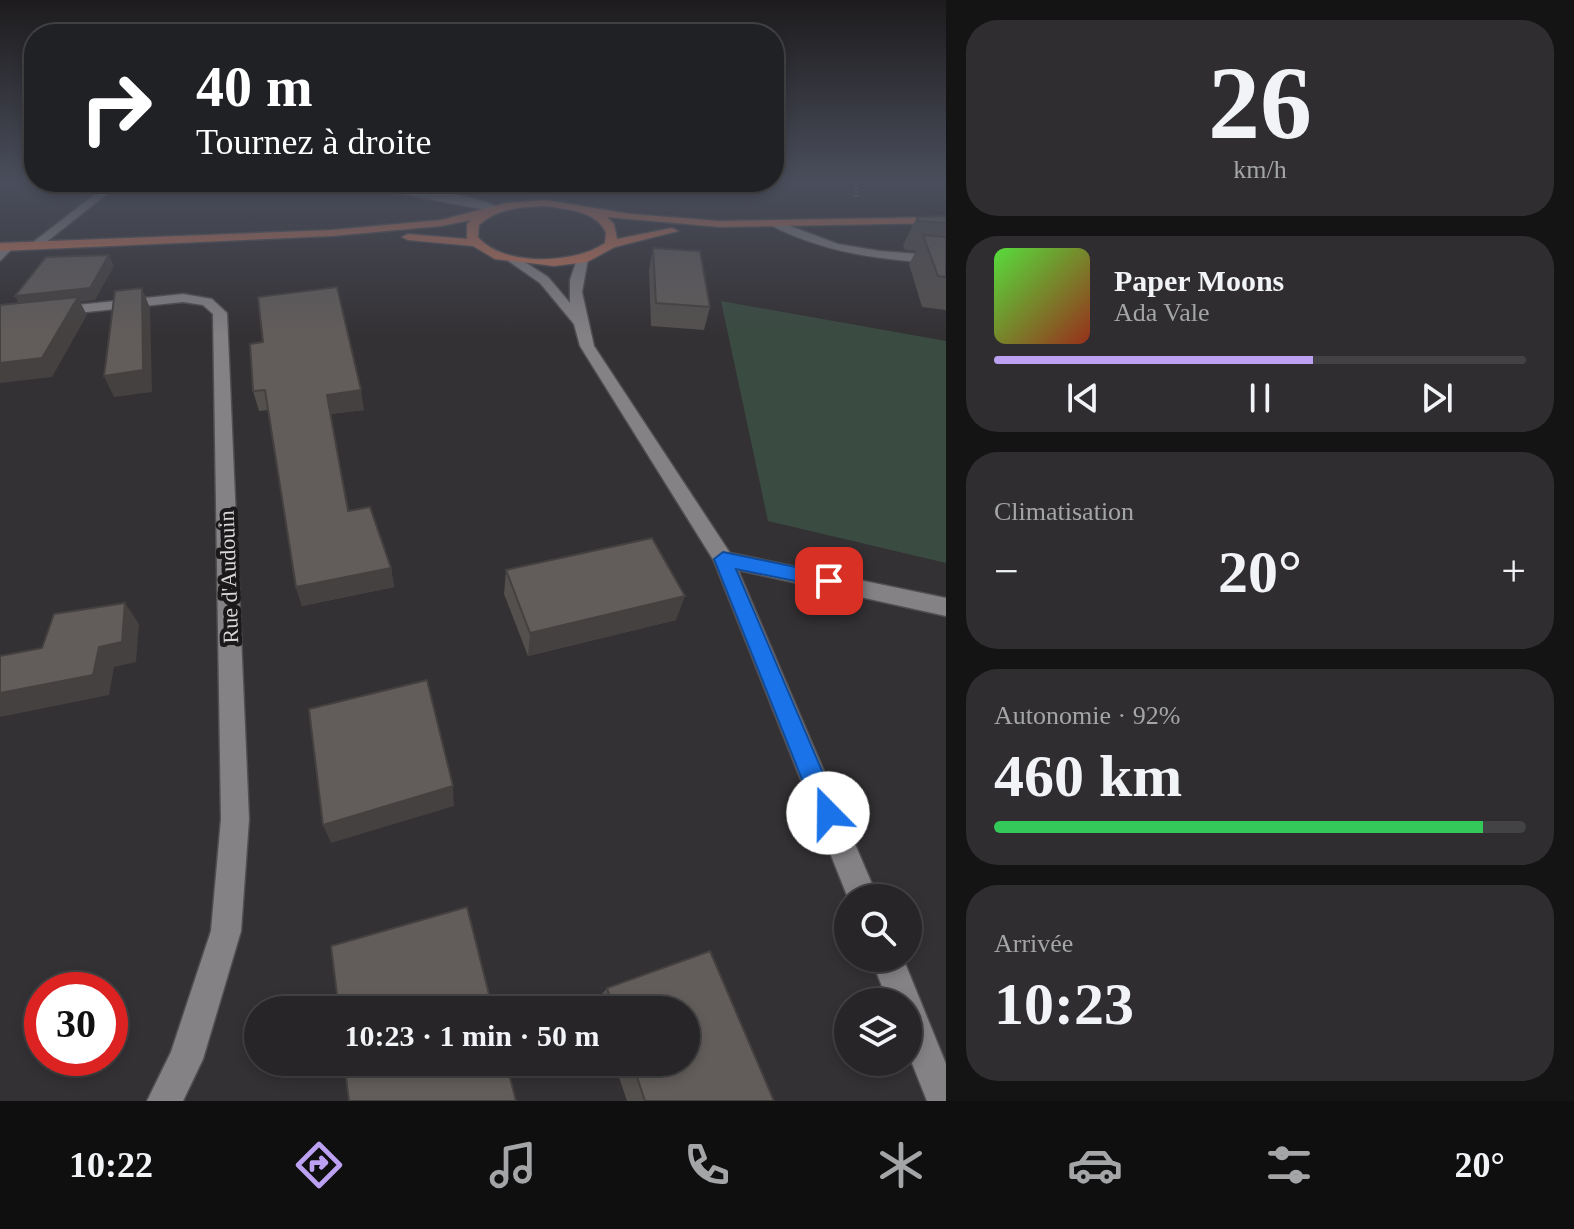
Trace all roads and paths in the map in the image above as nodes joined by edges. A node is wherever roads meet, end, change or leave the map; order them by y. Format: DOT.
graph roads {
  1 [pos="51,233"];
  2 [pos="323,233"];
  3 [pos="338,233"];
  4 [pos="473,233"];
  5 [pos="613,233"];
  6 [pos="655,233"];
  7 [pos="795,233"];
  8 [pos="477,243"];
  9 [pos="611,244"];
  10 [pos="36,245"];
  11 [pos="5,247"];
  12 [pos="0,257"];
  13 [pos="582,259"];
  14 [pos="513,260"];
  15 [pos="946,260"];
  16 [pos="0,317"];
  17 [pos="579,322"];
  18 [pos="723,559"];
  19 [pos="946,607"];
  20 [pos="857,884"];
  21 [pos="922,1046"];
  22 [pos="164,1101"];
  23 [pos="944,1101"];
  1 -- 10 [label="street"];
  2 -- 10 [label="main road"];
  3 -- 8 [label="main road"];
  4 -- 8 [label="main road"];
  5 -- 9 [label="main road"];
  6 -- 9 [label="main road"];
  7 -- 15 [label="street"];
  8 -- 14 [label="main road"];
  9 -- 13 [label="main road"];
  10 -- 11 [label="main road"];
  11 -- 12 [label="street"];
  13 -- 14 [label="main road"];
  13 -- 17 [label="street"];
  14 -- 17 [label="street"];
  16 -- 22 [label="street, Rue d'Audouin"];
  17 -- 18 [label="street"];
  18 -- 19 [label="street"];
  18 -- 20 [label="street"];
  21 -- 23 [label="street"];
}
